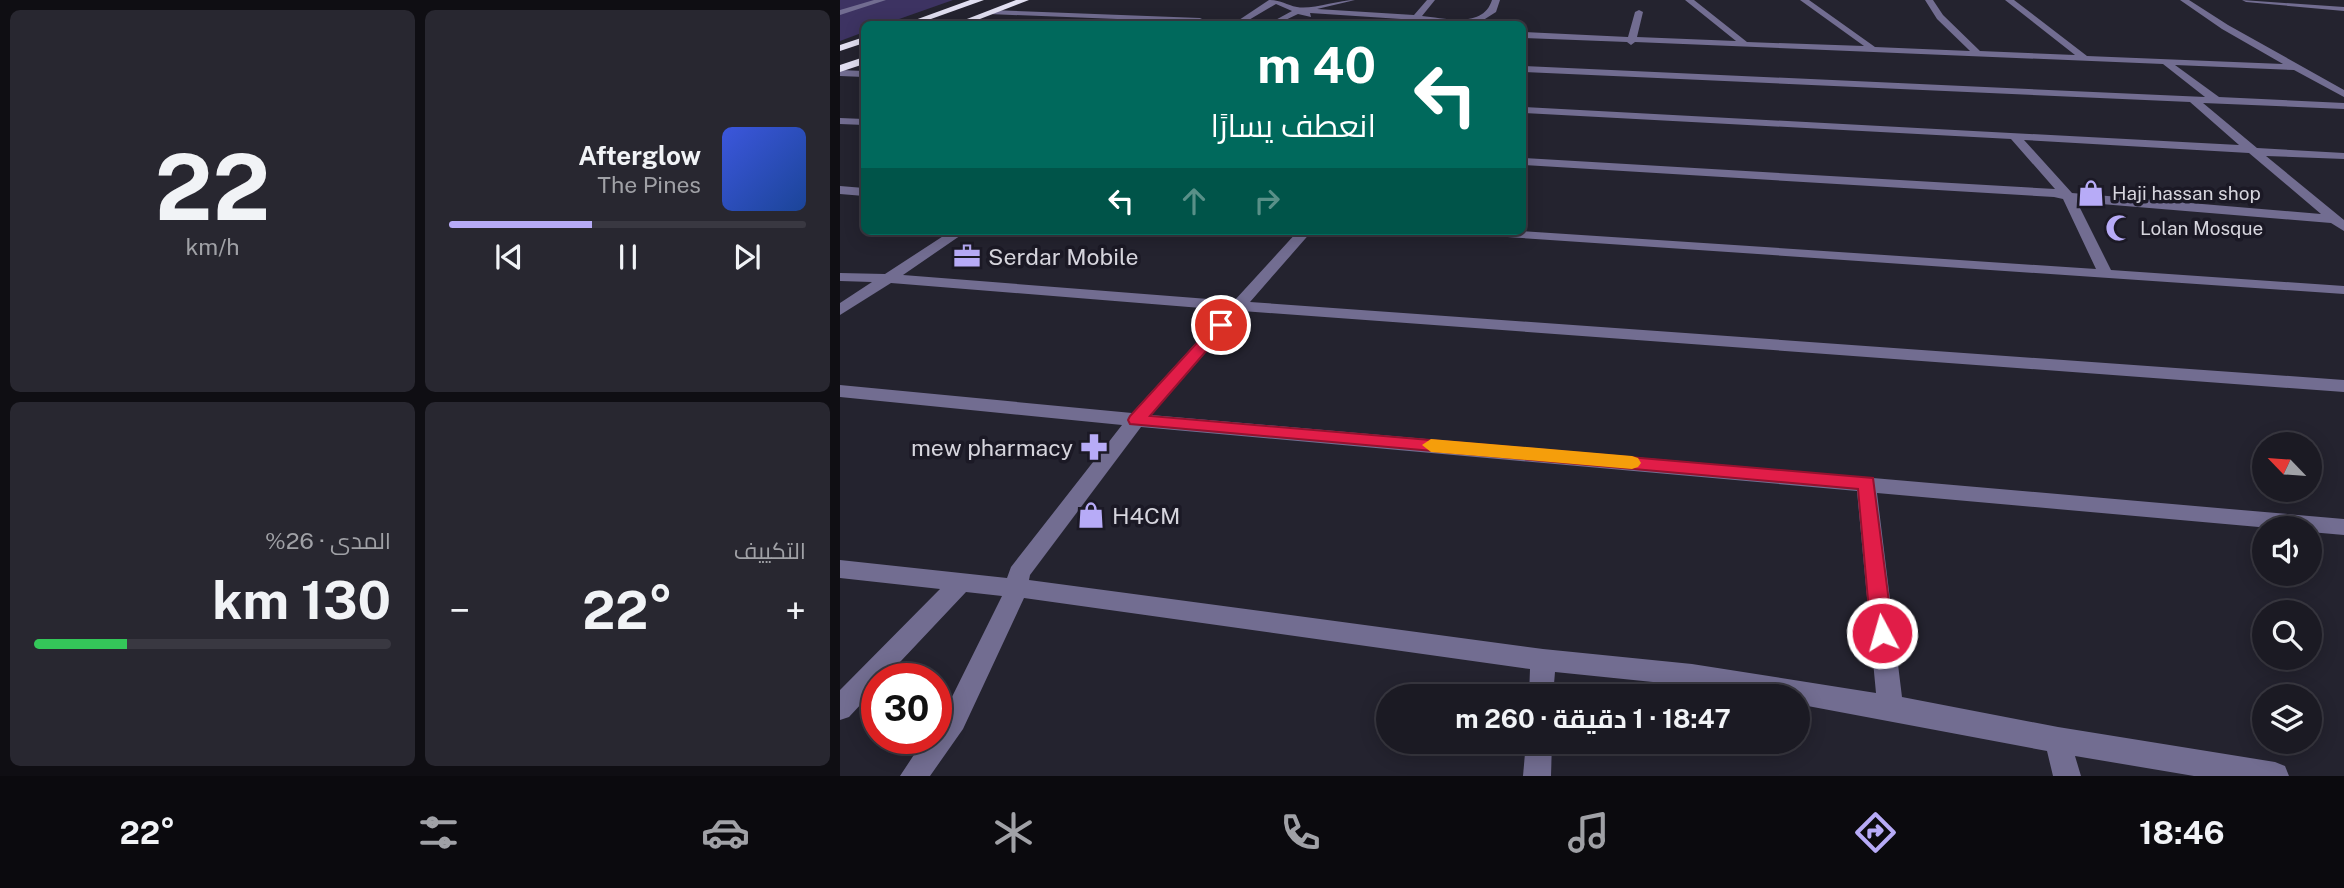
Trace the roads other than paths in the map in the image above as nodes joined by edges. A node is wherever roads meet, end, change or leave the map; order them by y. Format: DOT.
graph roads {
  1 [pos="882,0"];
  2 [pos="979,0"];
  3 [pos="1024,0"];
  4 [pos="1275,0"];
  5 [pos="1351,0"];
  6 [pos="1430,0"];
  7 [pos="1496,0"];
  8 [pos="1689,0"];
  9 [pos="1804,0"];
  10 [pos="1929,0"];
  11 [pos="2009,0"];
  12 [pos="2184,0"];
  13 [pos="2246,0"];
  14 [pos="2344,9"];
  15 [pos="1299,10"];
  16 [pos="992,12"];
  17 [pos="1639,12"];
  18 [pos="840,13"];
  19 [pos="1416,18"];
  20 [pos="918,21"];
  21 [pos="968,21"];
  22 [pos="1199,21"];
  23 [pos="1242,21"];
  24 [pos="1278,21"];
  25 [pos="1343,21"];
  26 [pos="1450,21"];
  27 [pos="1476,21"];
  28 [pos="1526,35"];
  29 [pos="861,41"];
  30 [pos="1631,41"];
  31 [pos="1746,45"];
  32 [pos="840,48"];
  33 [pos="1874,51"];
  34 [pos="1979,55"];
  35 [pos="2084,58"];
  36 [pos="861,61"];
  37 [pos="2166,62"];
  38 [pos="2297,67"];
  39 [pos="1526,69"];
  40 [pos="840,71"];
  41 [pos="861,74"];
  42 [pos="2344,94"];
  43 [pos="2192,99"];
  44 [pos="2217,100"];
  45 [pos="2344,106"];
  46 [pos="1526,110"];
  47 [pos="840,121"];
  48 [pos="861,122"];
  49 [pos="2016,138"];
  50 [pos="2251,150"];
  51 [pos="2344,156"];
  52 [pos="1526,161"];
  53 [pos="840,190"];
  54 [pos="861,192"];
  55 [pos="2068,197"];
  56 [pos="2340,224"];
  57 [pos="954,235"];
  58 [pos="1301,235"];
  59 [pos="1526,235"];
  60 [pos="2106,274"];
  61 [pos="840,277"];
  62 [pos="887,278"];
  63 [pos="2344,290"];
  64 [pos="1238,306"];
  65 [pos="840,310"];
  66 [pos="2344,386"];
  67 [pos="840,391"];
  68 [pos="1136,420"];
  69 [pos="1866,483"];
  70 [pos="2344,527"];
  71 [pos="840,569"];
  72 [pos="961,582"];
  73 [pos="1017,588"];
  74 [pos="1544,660"];
  75 [pos="1542,684"];
  76 [pos="840,708"];
  77 [pos="1890,708"];
  78 [pos="2058,740"];
  79 [pos="1538,754"];
  80 [pos="914,776"];
  81 [pos="1537,776"];
  82 [pos="2067,776"];
  83 [pos="2275,776"];
  1 -- 18 [label="street"];
  2 -- 20 [label="highway"];
  3 -- 16 [label="highway"];
  4 -- 15 [label="street"];
  4 -- 23 [label="street"];
  5 -- 15 [label="street"];
  6 -- 19 [label="street"];
  7 -- 27 [label="street"];
  8 -- 31 [label="street"];
  9 -- 33 [label="street"];
  10 -- 34 [label="street"];
  11 -- 35 [label="street"];
  12 -- 38 [label="street"];
  13 -- 14 [label="street"];
  15 -- 19 [label="street"];
  15 -- 24 [label="street"];
  15 -- 25 [label="street"];
  16 -- 21 [label="highway"];
  16 -- 22 [label="street"];
  17 -- 30 [label="street"];
  19 -- 26 [label="street"];
  28 -- 30 [label="street"];
  29 -- 32 [label="highway"];
  30 -- 31 [label="street"];
  31 -- 33 [label="street"];
  33 -- 34 [label="street"];
  34 -- 35 [label="street"];
  35 -- 37 [label="street"];
  36 -- 40 [label="highway"];
  37 -- 38 [label="street"];
  37 -- 44 [label="street"];
  38 -- 42 [label="street"];
  39 -- 43 [label="street"];
  40 -- 41 [label="street"];
  43 -- 44 [label="street"];
  43 -- 50 [label="street"];
  44 -- 45 [label="street"];
  46 -- 49 [label="street"];
  47 -- 48 [label="street"];
  49 -- 50 [label="street"];
  49 -- 55 [label="street"];
  50 -- 51 [label="street"];
  50 -- 56 [label="street"];
  52 -- 55 [label="street"];
  53 -- 54 [label="street"];
  55 -- 56 [label="street"];
  55 -- 60 [label="street"];
  57 -- 62 [label="street"];
  58 -- 64 [label="street"];
  59 -- 60 [label="street"];
  60 -- 63 [label="street"];
  61 -- 62 [label="street"];
  62 -- 64 [label="street"];
  62 -- 65 [label="street"];
  64 -- 66 [label="street"];
  64 -- 68 [label="street"];
  67 -- 68 [label="street"];
  68 -- 69 [label="street"];
  68 -- 73 [label="street"];
  69 -- 70 [label="street"];
  69 -- 77 [label="street"];
  71 -- 72 [label="street"];
  72 -- 73 [label="street"];
  72 -- 76 [label="street"];
  73 -- 74 [label="street"];
  73 -- 80 [label="street"];
  74 -- 75 [label="street"];
  74 -- 77 [label="street"];
  77 -- 78 [label="street"];
  78 -- 82 [label="street"];
  78 -- 83 [label="street"];
  79 -- 81 [label="street"];
}
